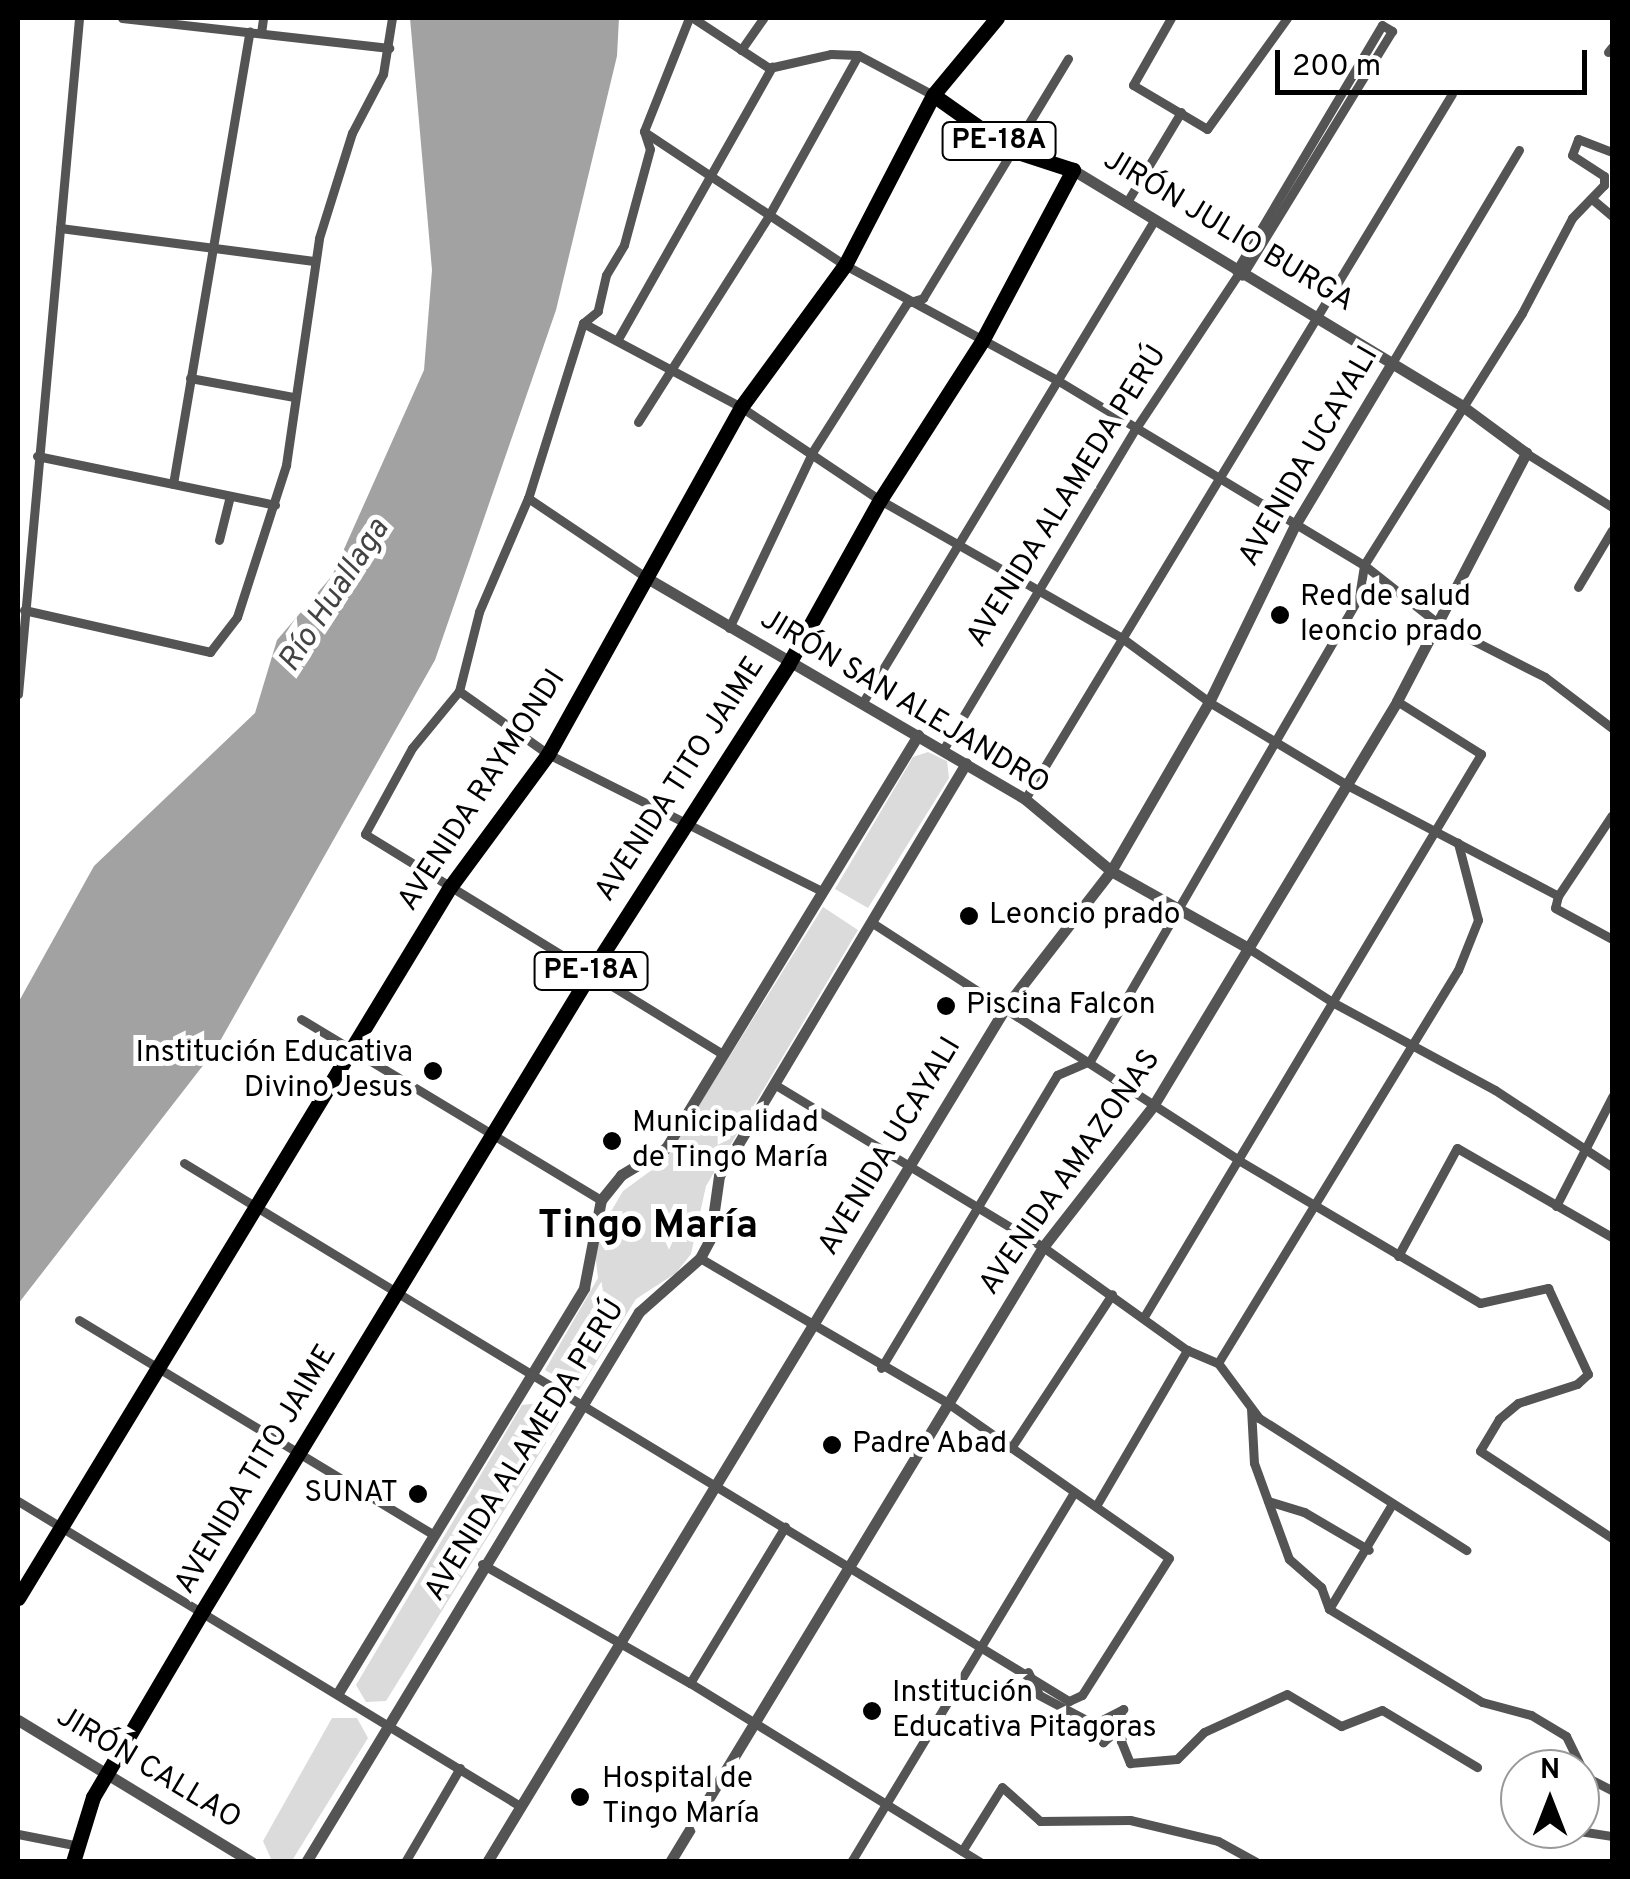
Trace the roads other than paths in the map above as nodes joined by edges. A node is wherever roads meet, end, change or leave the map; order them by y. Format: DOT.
graph roads {
  1 [pos="79,18"];
  2 [pos="122,18"];
  3 [pos="263,18"];
  4 [pos="392,18"];
  5 [pos="691,18"];
  6 [pos="762,18"];
  7 [pos="997,18"];
  8 [pos="1170,18"];
  9 [pos="1287,18"];
  10 [pos="256,32"];
  11 [pos="389,48"];
  12 [pos="741,50"];
  13 [pos="858,55"];
  14 [pos="1068,59"];
  15 [pos="772,67"];
  16 [pos="1452,94"];
  17 [pos="933,95"];
  18 [pos="1181,112"];
  19 [pos="644,131"];
  20 [pos="1011,150"];
  21 [pos="1519,150"];
  22 [pos="1612,152"];
  23 [pos="1073,170"];
  24 [pos="708,179"];
  25 [pos="1592,199"];
  26 [pos="1127,202"];
  27 [pos="768,216"];
  28 [pos="1612,216"];
  29 [pos="1154,219"];
  30 [pos="60,228"];
  31 [pos="212,244"];
  32 [pos="314,261"];
  33 [pos="845,266"];
  34 [pos="1239,273"];
  35 [pos="906,303"];
  36 [pos="1316,317"];
  37 [pos="584,323"];
  38 [pos="618,339"];
  39 [pos="982,340"];
  40 [pos="1392,363"];
  41 [pos="669,370"];
  42 [pos="190,378"];
  43 [pos="1056,380"];
  44 [pos="294,397"];
  45 [pos="1461,406"];
  46 [pos="741,407"];
  47 [pos="638,422"];
  48 [pos="1136,428"];
  49 [pos="814,451"];
  50 [pos="1526,453"];
  51 [pos="37,456"];
  52 [pos="1216,477"];
  53 [pos="173,484"];
  54 [pos="230,496"];
  55 [pos="528,498"];
  56 [pos="880,500"];
  57 [pos="276,506"];
  58 [pos="1612,507"];
  59 [pos="1295,526"];
  60 [pos="1612,530"];
  61 [pos="219,540"];
  62 [pos="961,540"];
  63 [pos="1364,565"];
  64 [pos="647,578"];
  65 [pos="1578,586"];
  66 [pos="1040,588"];
  67 [pos="24,610"];
  68 [pos="1435,621"];
  69 [pos="730,628"];
  70 [pos="1122,638"];
  71 [pos="788,666"];
  72 [pos="459,690"];
  73 [pos="18,694"];
  74 [pos="1397,701"];
  75 [pos="863,702"];
  76 [pos="1209,702"];
  77 [pos="1612,728"];
  78 [pos="918,735"];
  79 [pos="1278,743"];
  80 [pos="943,750"];
  81 [pos="548,754"];
  82 [pos="966,764"];
  83 [pos="1348,785"];
  84 [pos="1025,799"];
  85 [pos="1611,814"];
  86 [pos="688,822"];
  87 [pos="1435,828"];
  88 [pos="1457,840"];
  89 [pos="1111,871"];
  90 [pos="450,887"];
  91 [pos="821,891"];
  92 [pos="1558,896"];
  93 [pos="1183,906"];
  94 [pos="872,922"];
  95 [pos="1612,939"];
  96 [pos="1248,948"];
  97 [pos="591,972"];
  98 [pos="1334,1003"];
  99 [pos="1006,1004"];
  100 [pos="300,1019"];
  101 [pos="1416,1044"];
  102 [pos="352,1049"];
  103 [pos="723,1054"];
  104 [pos="1090,1061"];
  105 [pos="774,1084"];
  106 [pos="1612,1097"];
  107 [pos="1153,1106"];
  108 [pos="494,1133"];
  109 [pos="1582,1150"];
  110 [pos="1240,1161"];
  111 [pos="184,1164"];
  112 [pos="908,1166"];
  113 [pos="1612,1167"];
  114 [pos="600,1200"];
  115 [pos="1316,1204"];
  116 [pos="1556,1206"];
  117 [pos="256,1207"];
  118 [pos="977,1207"];
  119 [pos="1612,1237"];
  120 [pos="1043,1247"];
  121 [pos="1398,1256"];
  122 [pos="700,1258"];
  123 [pos="398,1293"];
  124 [pos="1112,1294"];
  125 [pos="1145,1315"];
  126 [pos="79,1320"];
  127 [pos="811,1326"];
  128 [pos="1187,1350"];
  129 [pos="1218,1363"];
  130 [pos="881,1368"];
  131 [pos="158,1369"];
  132 [pos="532,1374"];
  133 [pos="948,1403"];
  134 [pos="580,1404"];
  135 [pos="1251,1405"];
  136 [pos="1011,1448"];
  137 [pos="298,1453"];
  138 [pos="715,1485"];
  139 [pos="1074,1492"];
  140 [pos="18,1501"];
  141 [pos="1268,1501"];
  142 [pos="1096,1506"];
  143 [pos="1391,1506"];
  144 [pos="62,1527"];
  145 [pos="785,1527"];
  146 [pos="432,1534"];
  147 [pos="1612,1538"];
  148 [pos="1369,1550"];
  149 [pos="1466,1550"];
  150 [pos="482,1564"];
  151 [pos="850,1565"];
  152 [pos="18,1598"];
  153 [pos="1330,1609"];
  154 [pos="203,1610"];
  155 [pos="619,1642"];
  156 [pos="982,1644"];
  157 [pos="1026,1670"];
  158 [pos="690,1683"];
  159 [pos="338,1693"];
  160 [pos="18,1720"];
  161 [pos="754,1722"];
  162 [pos="386,1723"];
  163 [pos="1477,1767"];
  164 [pos="460,1768"];
  165 [pos="108,1773"];
  166 [pos="1612,1790"];
  167 [pos="520,1806"];
  168 [pos="884,1806"];
  169 [pos="18,1834"];
  170 [pos="962,1851"];
  171 [pos="73,1853"];
  172 [pos="244,1860"];
  173 [pos="306,1862"];
  174 [pos="405,1862"];
  175 [pos="488,1862"];
  176 [pos="670,1862"];
  177 [pos="851,1862"];
  178 [pos="980,1862"];
  179 [pos="1256,1862"];
  1 -- 30 [label="street"];
  2 -- 10 [label="street"];
  3 -- 10 [label="street"];
  4 -- 11 [label="street"];
  5 -- 12 [label="street"];
  5 -- 19 [label="street"];
  6 -- 12 [label="street"];
  7 -- 17 [label="highway, AVENIDA RAYMONDI / PE-18A"];
  8 -- 18 [label="street"];
  9 -- 18 [label="street"];
  10 -- 11 [label="street"];
  10 -- 31 [label="street"];
  11 -- 32 [label="street"];
  12 -- 15 [label="street"];
  13 -- 15 [label="street"];
  13 -- 17 [label="street, JIRÓN JULIO BURGA"];
  13 -- 27 [label="street"];
  14 -- 20 [label="street"];
  15 -- 24 [label="street"];
  16 -- 36 [label="street"];
  17 -- 20 [label="highway, JIRÓN JULIO BURGA / PE-18A"];
  17 -- 33 [label="highway, AVENIDA RAYMONDI / PE-18A"];
  18 -- 26 [label="street"];
  19 -- 24 [label="street"];
  19 -- 37 [label="street"];
  20 -- 23 [label="highway, JIRÓN JULIO BURGA / PE-18A"];
  20 -- 35 [label="street"];
  21 -- 40 [label="street, AVENIDA UCAYALI"];
  22 -- 25 [label="street"];
  23 -- 26 [label="street, JIRÓN JULIO BURGA"];
  23 -- 39 [label="highway, AVENIDA TITO JAIME / PE-18A"];
  24 -- 27 [label="street"];
  24 -- 38 [label="street"];
  25 -- 28 [label="street"];
  25 -- 45 [label="street"];
  26 -- 29 [label="street, JIRÓN JULIO BURGA"];
  27 -- 33 [label="street"];
  27 -- 41 [label="street"];
  29 -- 34 [label="street, JIRÓN JULIO BURGA"];
  29 -- 43 [label="street"];
  30 -- 31 [label="street"];
  30 -- 51 [label="street"];
  31 -- 32 [label="street"];
  31 -- 42 [label="street"];
  32 -- 44 [label="street"];
  33 -- 35 [label="street"];
  33 -- 46 [label="highway, AVENIDA RAYMONDI / PE-18A"];
  34 -- 34 [label="street, AVENIDA ALAMEDA PERÚ"];
  34 -- 36 [label="street, JIRÓN JULIO BURGA"];
  34 -- 48 [label="street, AVENIDA ALAMEDA PERÚ"];
  35 -- 39 [label="street"];
  35 -- 49 [label="street"];
  36 -- 40 [label="street, JIRÓN JULIO BURGA"];
  36 -- 52 [label="street"];
  37 -- 38 [label="street"];
  37 -- 55 [label="street"];
  38 -- 41 [label="street"];
  39 -- 43 [label="street"];
  39 -- 56 [label="highway, AVENIDA TITO JAIME / PE-18A"];
  40 -- 45 [label="street, JIRÓN JULIO BURGA"];
  40 -- 59 [label="street, AVENIDA UCAYALI"];
  41 -- 46 [label="street"];
  41 -- 47 [label="street"];
  42 -- 44 [label="street"];
  42 -- 53 [label="street"];
  43 -- 48 [label="street"];
  43 -- 62 [label="street"];
  44 -- 57 [label="street"];
  45 -- 50 [label="street, JIRÓN JULIO BURGA"];
  45 -- 63 [label="street"];
  46 -- 49 [label="street"];
  46 -- 64 [label="highway, AVENIDA RAYMONDI / PE-18A"];
  48 -- 52 [label="street"];
  48 -- 66 [label="street, AVENIDA ALAMEDA PERÚ"];
  49 -- 56 [label="street"];
  49 -- 69 [label="street"];
  50 -- 58 [label="street, JIRÓN JULIO BURGA"];
  50 -- 68 [label="street, AVENIDA AMAZONAS"];
  51 -- 53 [label="street"];
  51 -- 67 [label="street"];
  52 -- 59 [label="street"];
  52 -- 70 [label="street"];
  53 -- 54 [label="street"];
  54 -- 57 [label="street"];
  54 -- 61 [label="street"];
  55 -- 64 [label="street, JIRÓN SAN ALEJANDRO"];
  55 -- 72 [label="street"];
  56 -- 62 [label="street"];
  56 -- 71 [label="highway, AVENIDA TITO JAIME / PE-18A"];
  57 -- 67 [label="street"];
  59 -- 63 [label="street"];
  59 -- 76 [label="street, AVENIDA UCAYALI"];
  60 -- 65 [label="street"];
  62 -- 66 [label="street"];
  62 -- 75 [label="street"];
  63 -- 68 [label="street"];
  63 -- 79 [label="street"];
  64 -- 69 [label="street, JIRÓN SAN ALEJANDRO"];
  64 -- 81 [label="highway, AVENIDA RAYMONDI / PE-18A"];
  66 -- 70 [label="street"];
  66 -- 80 [label="street, AVENIDA ALAMEDA PERÚ"];
  67 -- 73 [label="street"];
  68 -- 74 [label="street, AVENIDA AMAZONAS"];
  68 -- 77 [label="street"];
  69 -- 71 [label="street, JIRÓN SAN ALEJANDRO"];
  70 -- 76 [label="street"];
  70 -- 84 [label="street"];
  71 -- 75 [label="street, JIRÓN SAN ALEJANDRO"];
  71 -- 86 [label="highway, AVENIDA TITO JAIME / PE-18A"];
  72 -- 81 [label="street"];
  72 -- 90 [label="street"];
  74 -- 83 [label="street, AVENIDA AMAZONAS"];
  74 -- 87 [label="street"];
  75 -- 78 [label="street, JIRÓN SAN ALEJANDRO"];
  76 -- 79 [label="street"];
  76 -- 89 [label="street, AVENIDA UCAYALI"];
  78 -- 80 [label="street, JIRÓN SAN ALEJANDRO"];
  78 -- 91 [label="street"];
  79 -- 83 [label="street"];
  79 -- 93 [label="street"];
  80 -- 82 [label="street, JIRÓN SAN ALEJANDRO"];
  81 -- 86 [label="street"];
  81 -- 90 [label="highway, AVENIDA RAYMONDI / PE-18A"];
  82 -- 84 [label="street, JIRÓN SAN ALEJANDRO"];
  82 -- 94 [label="street"];
  83 -- 87 [label="street"];
  83 -- 96 [label="street, AVENIDA AMAZONAS"];
  84 -- 89 [label="street, JIRÓN SAN ALEJANDRO"];
  85 -- 92 [label="street"];
  86 -- 91 [label="street"];
  86 -- 97 [label="highway, AVENIDA TITO JAIME / PE-18A"];
  87 -- 88 [label="street"];
  87 -- 98 [label="street"];
  88 -- 92 [label="street"];
  88 -- 101 [label="street"];
  89 -- 93 [label="street, JIRÓN SAN ALEJANDRO"];
  89 -- 99 [label="street, AVENIDA UCAYALI"];
  90 -- 97 [label="street"];
  90 -- 102 [label="highway, AVENIDA RAYMONDI / PE-18A"];
  91 -- 103 [label="street"];
  92 -- 95 [label="street"];
  93 -- 96 [label="street, JIRÓN SAN ALEJANDRO"];
  93 -- 104 [label="street"];
  94 -- 99 [label="street"];
  94 -- 105 [label="street"];
  96 -- 98 [label="street, JIRÓN SAN ALEJANDRO"];
  96 -- 107 [label="street, AVENIDA AMAZONAS"];
  97 -- 103 [label="street"];
  97 -- 108 [label="highway, AVENIDA TITO JAIME / PE-18A"];
  98 -- 101 [label="street, JIRÓN SAN ALEJANDRO"];
  98 -- 110 [label="street"];
  99 -- 104 [label="street"];
  99 -- 112 [label="street, AVENIDA UCAYALI"];
  100 -- 102 [label="street"];
  101 -- 109 [label="street, JIRÓN SAN ALEJANDRO"];
  101 -- 115 [label="street"];
  102 -- 108 [label="street"];
  102 -- 117 [label="highway, AVENIDA RAYMONDI / PE-18A"];
  103 -- 114 [label="street"];
  104 -- 107 [label="street"];
  104 -- 118 [label="street"];
  105 -- 112 [label="street"];
  105 -- 122 [label="street"];
  106 -- 109 [label="street"];
  107 -- 110 [label="street"];
  107 -- 120 [label="street, AVENIDA AMAZONAS"];
  108 -- 114 [label="street"];
  108 -- 123 [label="highway, AVENIDA TITO JAIME / PE-18A"];
  109 -- 113 [label="street, JIRÓN SAN ALEJANDRO"];
  109 -- 116 [label="street"];
  110 -- 115 [label="street"];
  110 -- 125 [label="street"];
  111 -- 117 [label="street"];
  112 -- 118 [label="street"];
  112 -- 127 [label="street, AVENIDA UCAYALI"];
  114 -- 132 [label="street, AVENIDA ALAMEDA PERÚ"];
  115 -- 121 [label="street"];
  115 -- 129 [label="street"];
  116 -- 119 [label="street"];
  116 -- 121 [label="street"];
  117 -- 123 [label="street"];
  117 -- 131 [label="highway, AVENIDA RAYMONDI / PE-18A"];
  118 -- 120 [label="street"];
  118 -- 130 [label="street"];
  120 -- 124 [label="street"];
  120 -- 133 [label="street, AVENIDA AMAZONAS"];
  121 -- 147 [label="street"];
  122 -- 127 [label="street"];
  122 -- 134 [label="street, AVENIDA ALAMEDA PERÚ"];
  123 -- 132 [label="street"];
  123 -- 137 [label="highway, AVENIDA TITO JAIME / PE-18A"];
  124 -- 125 [label="street"];
  124 -- 136 [label="street"];
  125 -- 128 [label="street"];
  126 -- 131 [label="street"];
  127 -- 130 [label="street"];
  127 -- 138 [label="street, AVENIDA UCAYALI"];
  128 -- 129 [label="street"];
  128 -- 142 [label="street"];
  129 -- 135 [label="street"];
  130 -- 133 [label="street"];
  131 -- 137 [label="street"];
  131 -- 144 [label="highway, AVENIDA RAYMONDI / PE-18A"];
  132 -- 134 [label="street"];
  132 -- 146 [label="street, AVENIDA ALAMEDA PERÚ"];
  133 -- 136 [label="street"];
  133 -- 151 [label="street, AVENIDA AMAZONAS"];
  134 -- 138 [label="street"];
  134 -- 150 [label="street, AVENIDA ALAMEDA PERÚ"];
  135 -- 141 [label="street"];
  135 -- 143 [label="street"];
  136 -- 139 [label="street"];
  137 -- 146 [label="street"];
  137 -- 154 [label="highway, AVENIDA TITO JAIME / PE-18A"];
  138 -- 145 [label="street"];
  138 -- 155 [label="street, AVENIDA UCAYALI"];
  139 -- 142 [label="street"];
  139 -- 156 [label="street"];
  140 -- 144 [label="street"];
  141 -- 148 [label="street"];
  141 -- 153 [label="street"];
  142 -- 157 [label="street"];
  143 -- 148 [label="street"];
  143 -- 149 [label="street"];
  144 -- 152 [label="highway, AVENIDA RAYMONDI / PE-18A"];
  144 -- 154 [label="street"];
  145 -- 151 [label="street"];
  145 -- 158 [label="street"];
  146 -- 159 [label="street, AVENIDA ALAMEDA PERÚ"];
  148 -- 153 [label="street"];
  150 -- 155 [label="street"];
  150 -- 162 [label="street, AVENIDA ALAMEDA PERÚ"];
  151 -- 156 [label="street"];
  151 -- 161 [label="street, AVENIDA AMAZONAS"];
  153 -- 166 [label="street"];
  154 -- 159 [label="street"];
  154 -- 165 [label="highway, AVENIDA TITO JAIME / PE-18A"];
  155 -- 158 [label="street"];
  155 -- 167 [label="street, AVENIDA UCAYALI"];
  156 -- 157 [label="street"];
  156 -- 168 [label="street"];
  157 -- 163 [label="street"];
  158 -- 161 [label="street"];
  159 -- 162 [label="street"];
  160 -- 165 [label="street, JIRÓN CALLAO"];
  161 -- 168 [label="street"];
  161 -- 176 [label="street, AVENIDA AMAZONAS"];
  162 -- 164 [label="street"];
  162 -- 173 [label="street, AVENIDA ALAMEDA PERÚ"];
  164 -- 167 [label="street"];
  164 -- 174 [label="street"];
  165 -- 171 [label="highway, PE-18A"];
  165 -- 172 [label="street, JIRÓN CALLAO"];
  167 -- 175 [label="street, AVENIDA UCAYALI"];
  168 -- 170 [label="street"];
  168 -- 177 [label="street"];
  169 -- 171 [label="street"];
  170 -- 178 [label="street"];
  170 -- 179 [label="street"];
}
